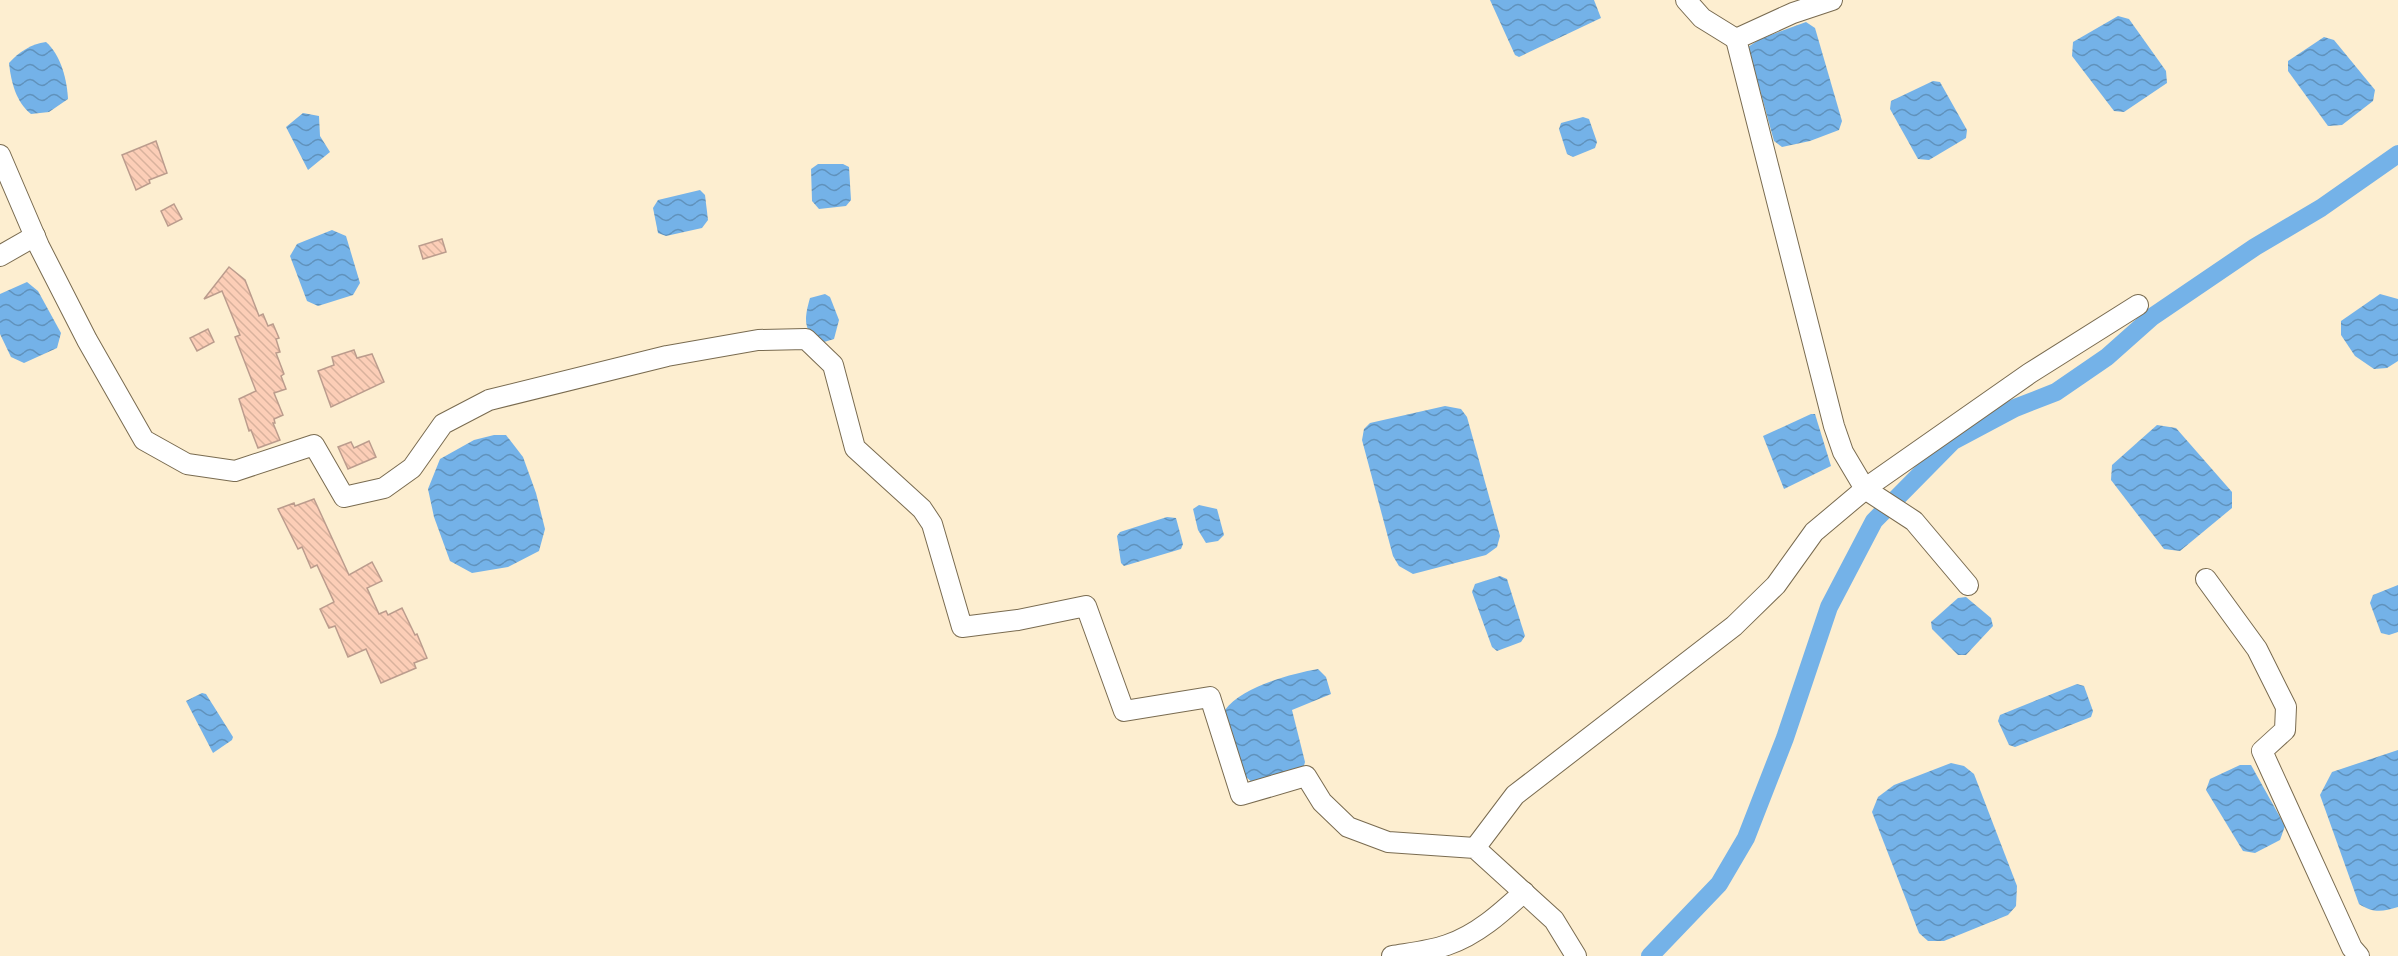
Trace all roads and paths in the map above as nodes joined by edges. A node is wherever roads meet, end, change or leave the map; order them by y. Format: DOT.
graph roads {
  1 [pos="1686,0"];
  2 [pos="1832,0"];
  3 [pos="1736,39"];
  4 [pos="0,155"];
  5 [pos="35,236"];
  6 [pos="0,255"];
  7 [pos="2138,305"];
  8 [pos="1871,493"];
  9 [pos="2206,579"];
  10 [pos="1968,585"];
  11 [pos="1475,848"];
  12 [pos="1524,892"];
  13 [pos="1392,956"];
  14 [pos="1576,956"];
  15 [pos="2359,956"];
  1 -- 3 [label="street"];
  2 -- 3 [label="street"];
  3 -- 8 [label="street"];
  4 -- 5 [label="street"];
  5 -- 6 [label="street"];
  5 -- 11 [label="street"];
  7 -- 8 [label="street"];
  8 -- 10 [label="street"];
  8 -- 11 [label="street"];
  9 -- 15 [label="street"];
  11 -- 12 [label="street"];
  12 -- 13 [label="street"];
  12 -- 14 [label="street"];
}
